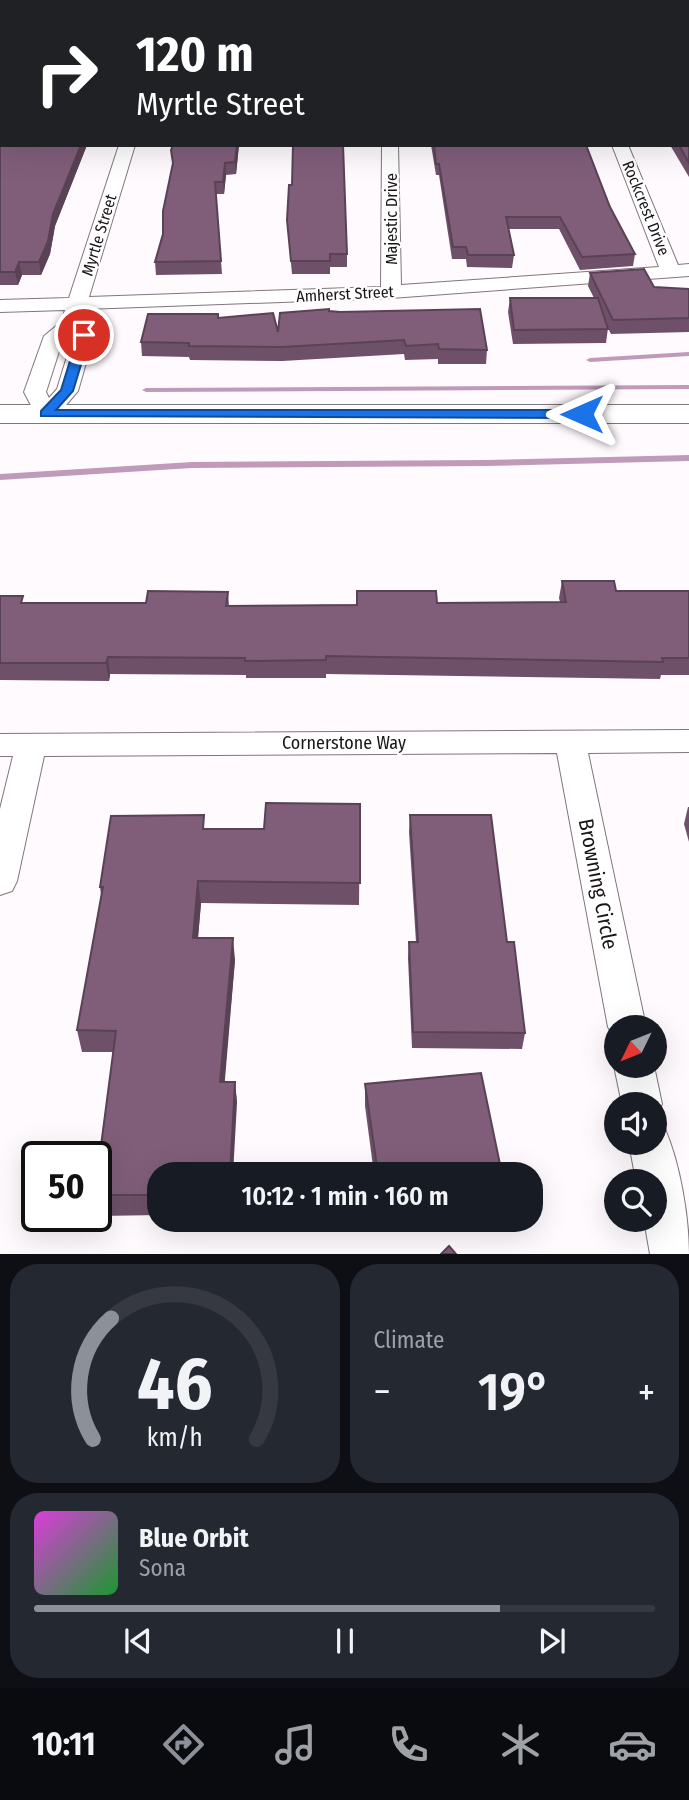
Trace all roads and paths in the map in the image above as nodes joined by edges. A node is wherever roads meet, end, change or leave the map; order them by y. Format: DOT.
graph roads {
  1 [pos="126,147"];
  2 [pos="390,147"];
  3 [pos="621,147"];
  4 [pos="680,271"];
  5 [pos="391,292"];
  6 [pos="0,306"];
  7 [pos="73,315"];
  8 [pos="0,414"];
  9 [pos="46,414"];
  10 [pos="689,414"];
  11 [pos="570,741"];
  12 [pos="689,741"];
  13 [pos="16,745"];
  14 [pos="0,881"];
  15 [pos="625,1015"];
  16 [pos="652,1155"];
  17 [pos="672,1254"];
  1 -- 7 [label="street, Myrtle Street"];
  2 -- 5 [label="street, Majestic Drive"];
  3 -- 4 [label="street, Rockcrest Drive"];
  4 -- 5 [label="street, Amherst Street"];
  5 -- 7 [label="street, Amherst Street"];
  6 -- 7 [label="street, Amherst Street"];
  7 -- 9 [label="street, Myrtle Street"];
  7 -- 9 [label="street"];
  8 -- 9 [label="main road"];
  9 -- 10 [label="main road"];
  11 -- 12 [label="street, Cornerstone Way"];
  11 -- 13 [label="street, Cornerstone Way"];
  11 -- 15 [label="street, Browning Circle"];
  13 -- 14 [label="street"];
  16 -- 17 [label="street"];
}
